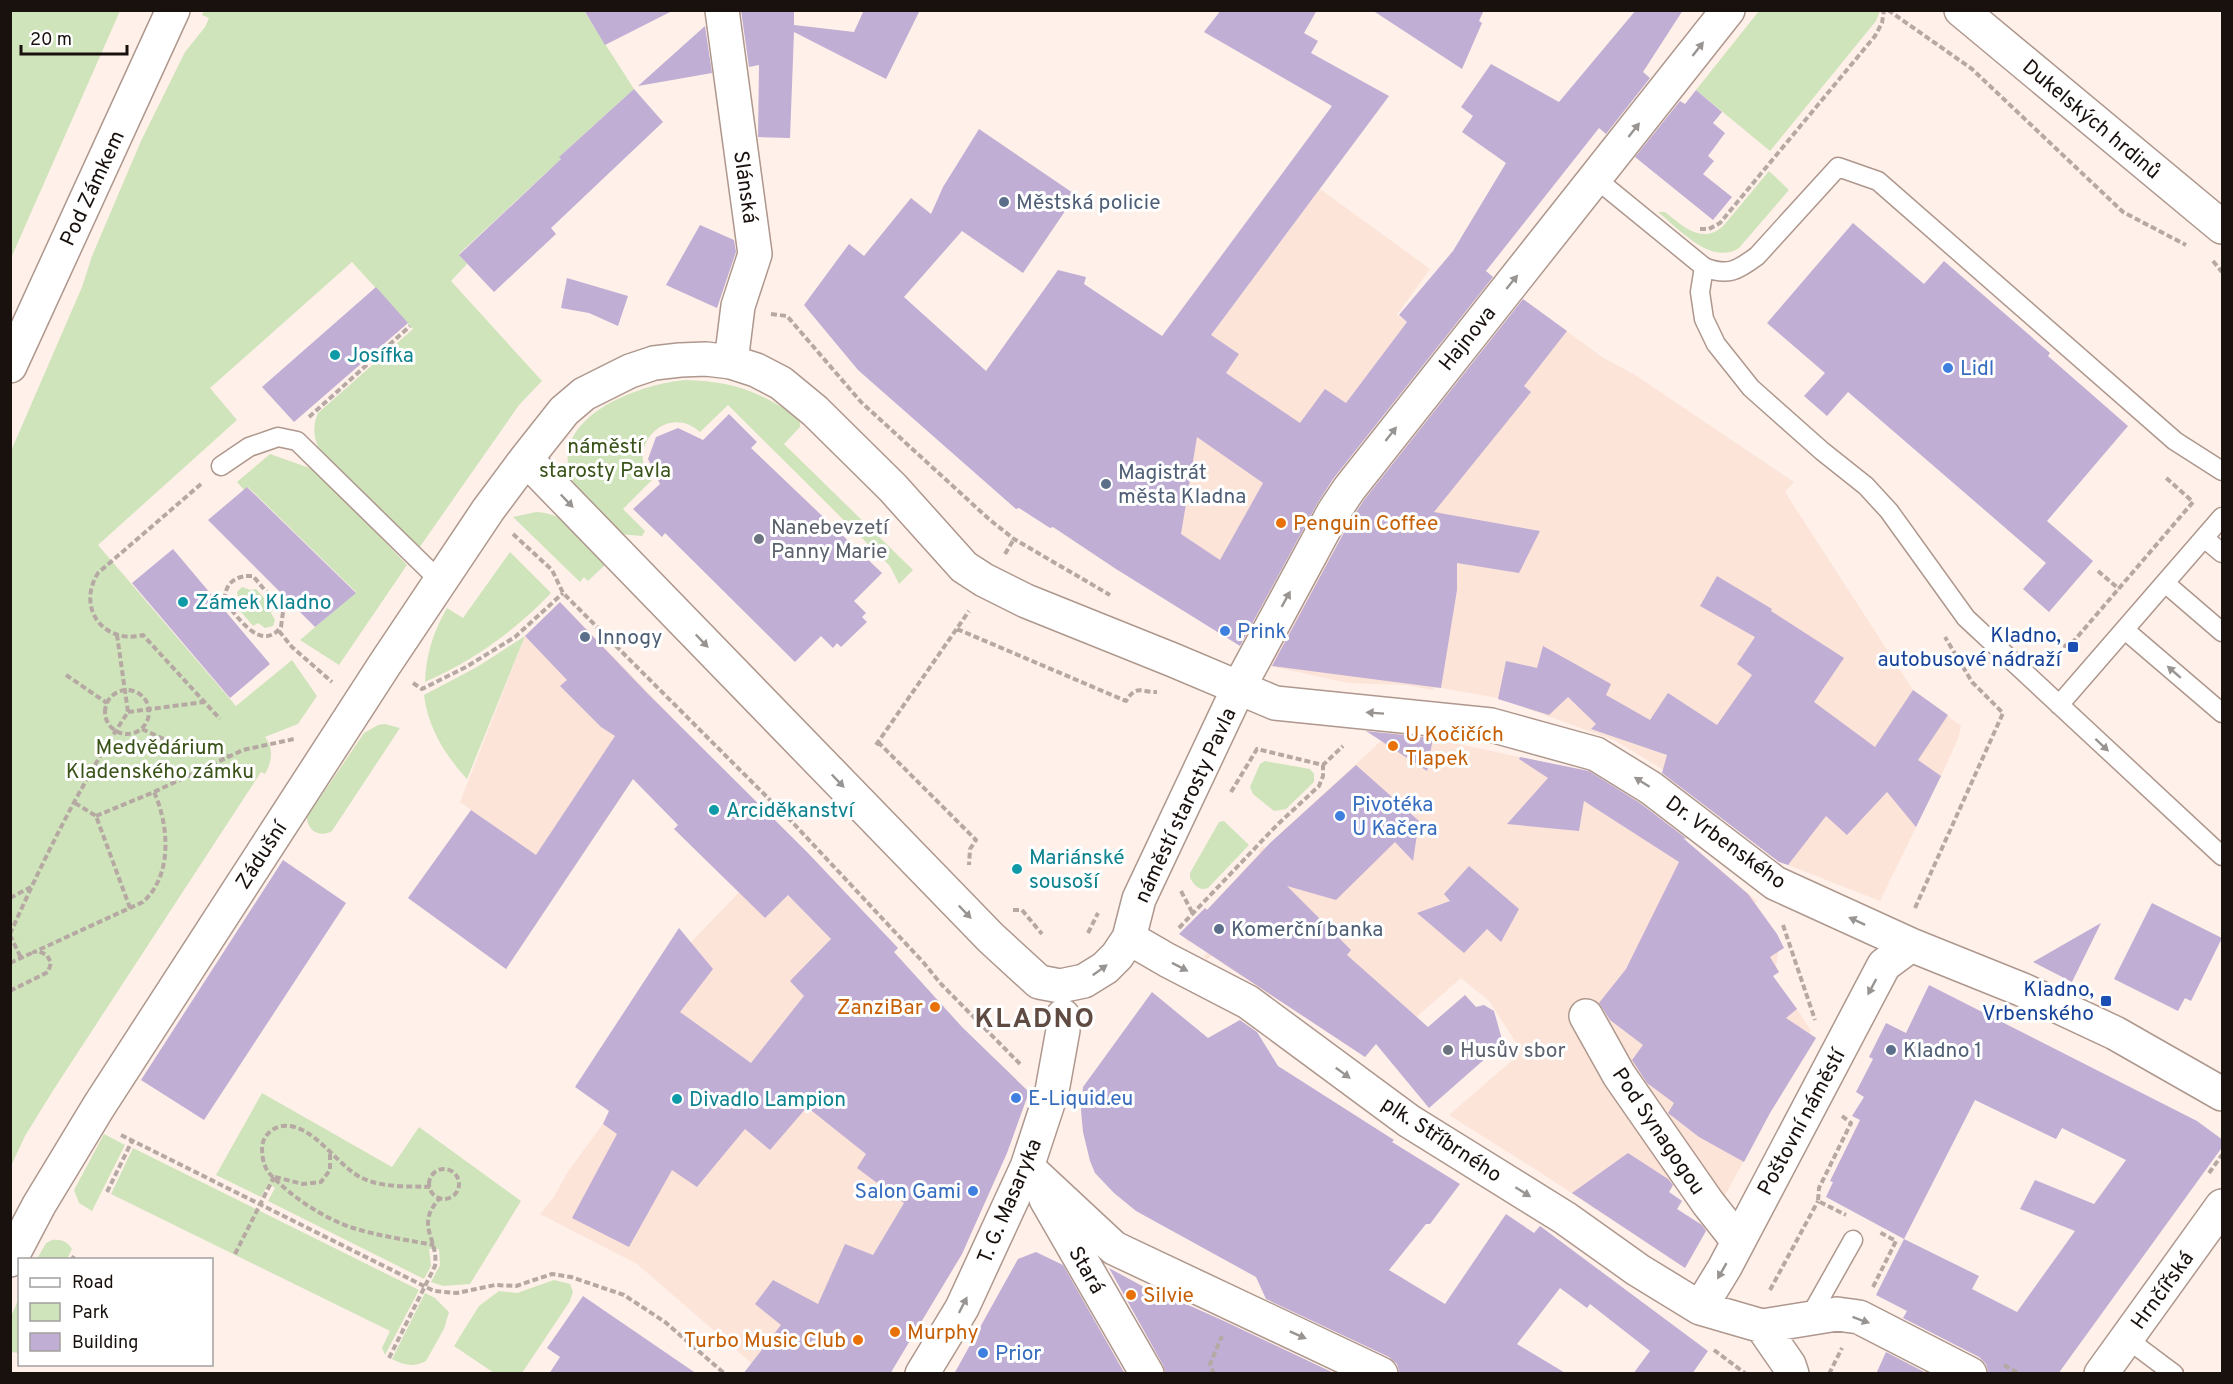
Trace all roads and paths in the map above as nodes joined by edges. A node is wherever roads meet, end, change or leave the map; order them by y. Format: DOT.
graph roads {
  1 [pos="173,10"];
  2 [pos="722,10"];
  3 [pos="1728,10"];
  4 [pos="1886,10"];
  5 [pos="1961,10"];
  6 [pos="1595,178"];
  7 [pos="2223,227"];
  8 [pos="1696,228"];
  9 [pos="2189,247"];
  10 [pos="2208,257"];
  11 [pos="1704,267"];
  12 [pos="2223,272"];
  13 [pos="738,311"];
  14 [pos="410,327"];
  15 [pos="731,362"];
  16 [pos="10,366"];
  17 [pos="297,441"];
  18 [pos="526,459"];
  19 [pos="221,466"];
  20 [pos="2223,471"];
  21 [pos="2164,476"];
  22 [pos="2223,517"];
  23 [pos="2204,538"];
  24 [pos="528,548"];
  25 [pos="2223,553"];
  26 [pos="2098,571"];
  27 [pos="440,581"];
  28 [pos="2164,583"];
  29 [pos="2119,589"];
  30 [pos="1114,597"];
  31 [pos="973,606"];
  32 [pos="957,629"];
  33 [pos="2124,630"];
  34 [pos="279,631"];
  35 [pos="2223,632"];
  36 [pos="117,635"];
  37 [pos="2055,642"];
  38 [pos="66,675"];
  39 [pos="1160,687"];
  40 [pos="1239,687"];
  41 [pos="339,689"];
  42 [pos="125,690"];
  43 [pos="204,702"];
  44 [pos="107,703"];
  45 [pos="2059,705"];
  46 [pos="149,708"];
  47 [pos="128,712"];
  48 [pos="2003,713"];
  49 [pos="2223,713"];
  50 [pos="220,719"];
  51 [pos="142,729"];
  52 [pos="115,731"];
  53 [pos="296,739"];
  54 [pos="1346,743"];
  55 [pos="1257,749"];
  56 [pos="230,756"];
  57 [pos="1323,765"];
  58 [pos="154,792"];
  59 [pos="75,803"];
  60 [pos="96,816"];
  61 [pos="2223,856"];
  62 [pos="970,870"];
  63 [pos="31,887"];
  64 [pos="10,898"];
  65 [pos="130,908"];
  66 [pos="1008,910"];
  67 [pos="1782,924"];
  68 [pos="1174,933"];
  69 [pos="10,934"];
  70 [pos="1043,936"];
  71 [pos="1129,938"];
  72 [pos="1911,945"];
  73 [pos="34,952"];
  74 [pos="21,958"];
  75 [pos="10,963"];
  76 [pos="1796,963"];
  77 [pos="10,991"];
  78 [pos="1063,1016"];
  79 [pos="1586,1016"];
  80 [pos="1052,1091"];
  81 [pos="2223,1094"];
  82 [pos="1840,1112"];
  83 [pos="91,1120"];
  84 [pos="132,1141"];
  85 [pos="330,1152"];
  86 [pos="1027,1167"];
  87 [pos="274,1177"];
  88 [pos="430,1187"];
  89 [pos="107,1192"];
  90 [pos="440,1198"];
  91 [pos="1818,1201"];
  92 [pos="262,1205"];
  93 [pos="2223,1206"];
  94 [pos="1847,1216"];
  95 [pos="1876,1231"];
  96 [pos="1853,1239"];
  97 [pos="1738,1241"];
  98 [pos="434,1245"];
  99 [pos="235,1254"];
  100 [pos="10,1260"];
  101 [pos="425,1286"];
  102 [pos="1769,1290"];
  103 [pos="1870,1292"];
  104 [pos="1700,1308"];
  105 [pos="1809,1318"];
  106 [pos="1762,1326"];
  107 [pos="2126,1338"];
  108 [pos="1846,1340"];
  109 [pos="389,1358"];
  110 [pos="725,1374"];
  111 [pos="922,1374"];
  112 [pos="1147,1374"];
  113 [pos="1381,1374"];
  114 [pos="1792,1374"];
  115 [pos="1829,1374"];
  116 [pos="1970,1374"];
  117 [pos="2101,1374"];
  118 [pos="2174,1374"];
  1 -- 16 [label="street, Pod Zámkem"];
  2 -- 13 [label="street, Slánská"];
  6 -- 3 [label="street, Hajnova, one-way"];
  4 -- 8 [label="path"];
  4 -- 9 [label="path"];
  5 -- 7 [label="street, Dukelských hrdinů"];
  6 -- 11 [label="lane"];
  40 -- 6 [label="street, Hajnova, one-way"];
  10 -- 12 [label="path"];
  11 -- 20 [label="lane"];
  11 -- 45 [label="lane"];
  13 -- 15 [label="street, Slánská"];
  13 -- 30 [label="path"];
  14 -- 17 [label="path"];
  15 -- 18 [label="street, náměstí starosty Pavla"];
  15 -- 40 [label="street, náměstí starosty Pavla"];
  17 -- 19 [label="lane"];
  17 -- 27 [label="lane"];
  18 -- 27 [label="street, Zádušní"];
  18 -- 71 [label="street, náměstí starosty Pavla, one-way"];
  19 -- 36 [label="path"];
  21 -- 29 [label="path"];
  22 -- 23 [label="lane"];
  23 -- 25 [label="lane"];
  23 -- 28 [label="lane"];
  24 -- 80 [label="path"];
  26 -- 29 [label="path"];
  27 -- 83 [label="street, Zádušní"];
  28 -- 33 [label="lane"];
  28 -- 35 [label="lane"];
  29 -- 37 [label="path"];
  31 -- 32 [label="path"];
  32 -- 39 [label="path"];
  32 -- 62 [label="path"];
  33 -- 45 [label="lane"];
  49 -- 33 [label="lane, one-way"];
  34 -- 34 [label="path"];
  34 -- 41 [label="path"];
  36 -- 42 [label="path"];
  36 -- 43 [label="path"];
  38 -- 44 [label="path"];
  40 -- 71 [label="street, náměstí starosty Pavla"];
  72 -- 40 [label="street, Dr. Vrbenského, one-way"];
  42 -- 44 [label="path"];
  42 -- 46 [label="path"];
  42 -- 47 [label="path"];
  43 -- 46 [label="path"];
  43 -- 50 [label="path"];
  44 -- 52 [label="path"];
  45 -- 61 [label="lane, one-way"];
  46 -- 47 [label="path"];
  46 -- 51 [label="path"];
  47 -- 52 [label="path"];
  48 -- 72 [label="path"];
  51 -- 52 [label="path"];
  51 -- 56 [label="path"];
  52 -- 59 [label="path"];
  53 -- 56 [label="path"];
  54 -- 57 [label="path"];
  55 -- 57 [label="path"];
  56 -- 58 [label="path"];
  57 -- 68 [label="path"];
  58 -- 60 [label="path"];
  58 -- 65 [label="path"];
  59 -- 60 [label="path"];
  59 -- 63 [label="path"];
  60 -- 65 [label="path"];
  63 -- 64 [label="path"];
  63 -- 69 [label="path"];
  65 -- 73 [label="path"];
  66 -- 70 [label="path"];
  67 -- 76 [label="path"];
  69 -- 74 [label="path"];
  71 -- 104 [label="street, plk. Stříbrného, one-way"];
  72 -- 81 [label="street, Dr. Vrbenského"];
  72 -- 97 [label="street, Poštovní náměstí, one-way"];
  73 -- 74 [label="path"];
  73 -- 77 [label="path"];
  74 -- 75 [label="path"];
  78 -- 80 [label="street, T. G. Masaryka"];
  79 -- 97 [label="street, Pod Synagogou"];
  80 -- 86 [label="street, T. G. Masaryka"];
  82 -- 91 [label="path"];
  83 -- 84 [label="path"];
  83 -- 100 [label="street, Zádušní"];
  84 -- 89 [label="path"];
  84 -- 92 [label="path"];
  85 -- 87 [label="path"];
  85 -- 87 [label="path"];
  85 -- 88 [label="path"];
  111 -- 86 [label="street, T. G. Masaryka, one-way"];
  86 -- 112 [label="street, Stará"];
  86 -- 113 [label="street, one-way"];
  87 -- 92 [label="path"];
  87 -- 98 [label="path"];
  88 -- 90 [label="path"];
  88 -- 90 [label="path"];
  90 -- 98 [label="path"];
  91 -- 94 [label="path"];
  91 -- 102 [label="path"];
  92 -- 99 [label="path"];
  92 -- 101 [label="path"];
  93 -- 107 [label="street, Hrnčířská"];
  95 -- 103 [label="path"];
  96 -- 105 [label="lane"];
  97 -- 104 [label="street, Poštovní náměstí, one-way"];
  98 -- 101 [label="path"];
  101 -- 109 [label="path"];
  101 -- 110 [label="path"];
  104 -- 106 [label="street, plk. Stříbrného"];
  105 -- 106 [label="street"];
  105 -- 116 [label="street, one-way"];
  106 -- 114 [label="street"];
  107 -- 117 [label="street, Hrnčířská"];
  107 -- 118 [label="lane"];
  108 -- 115 [label="path"];
}
